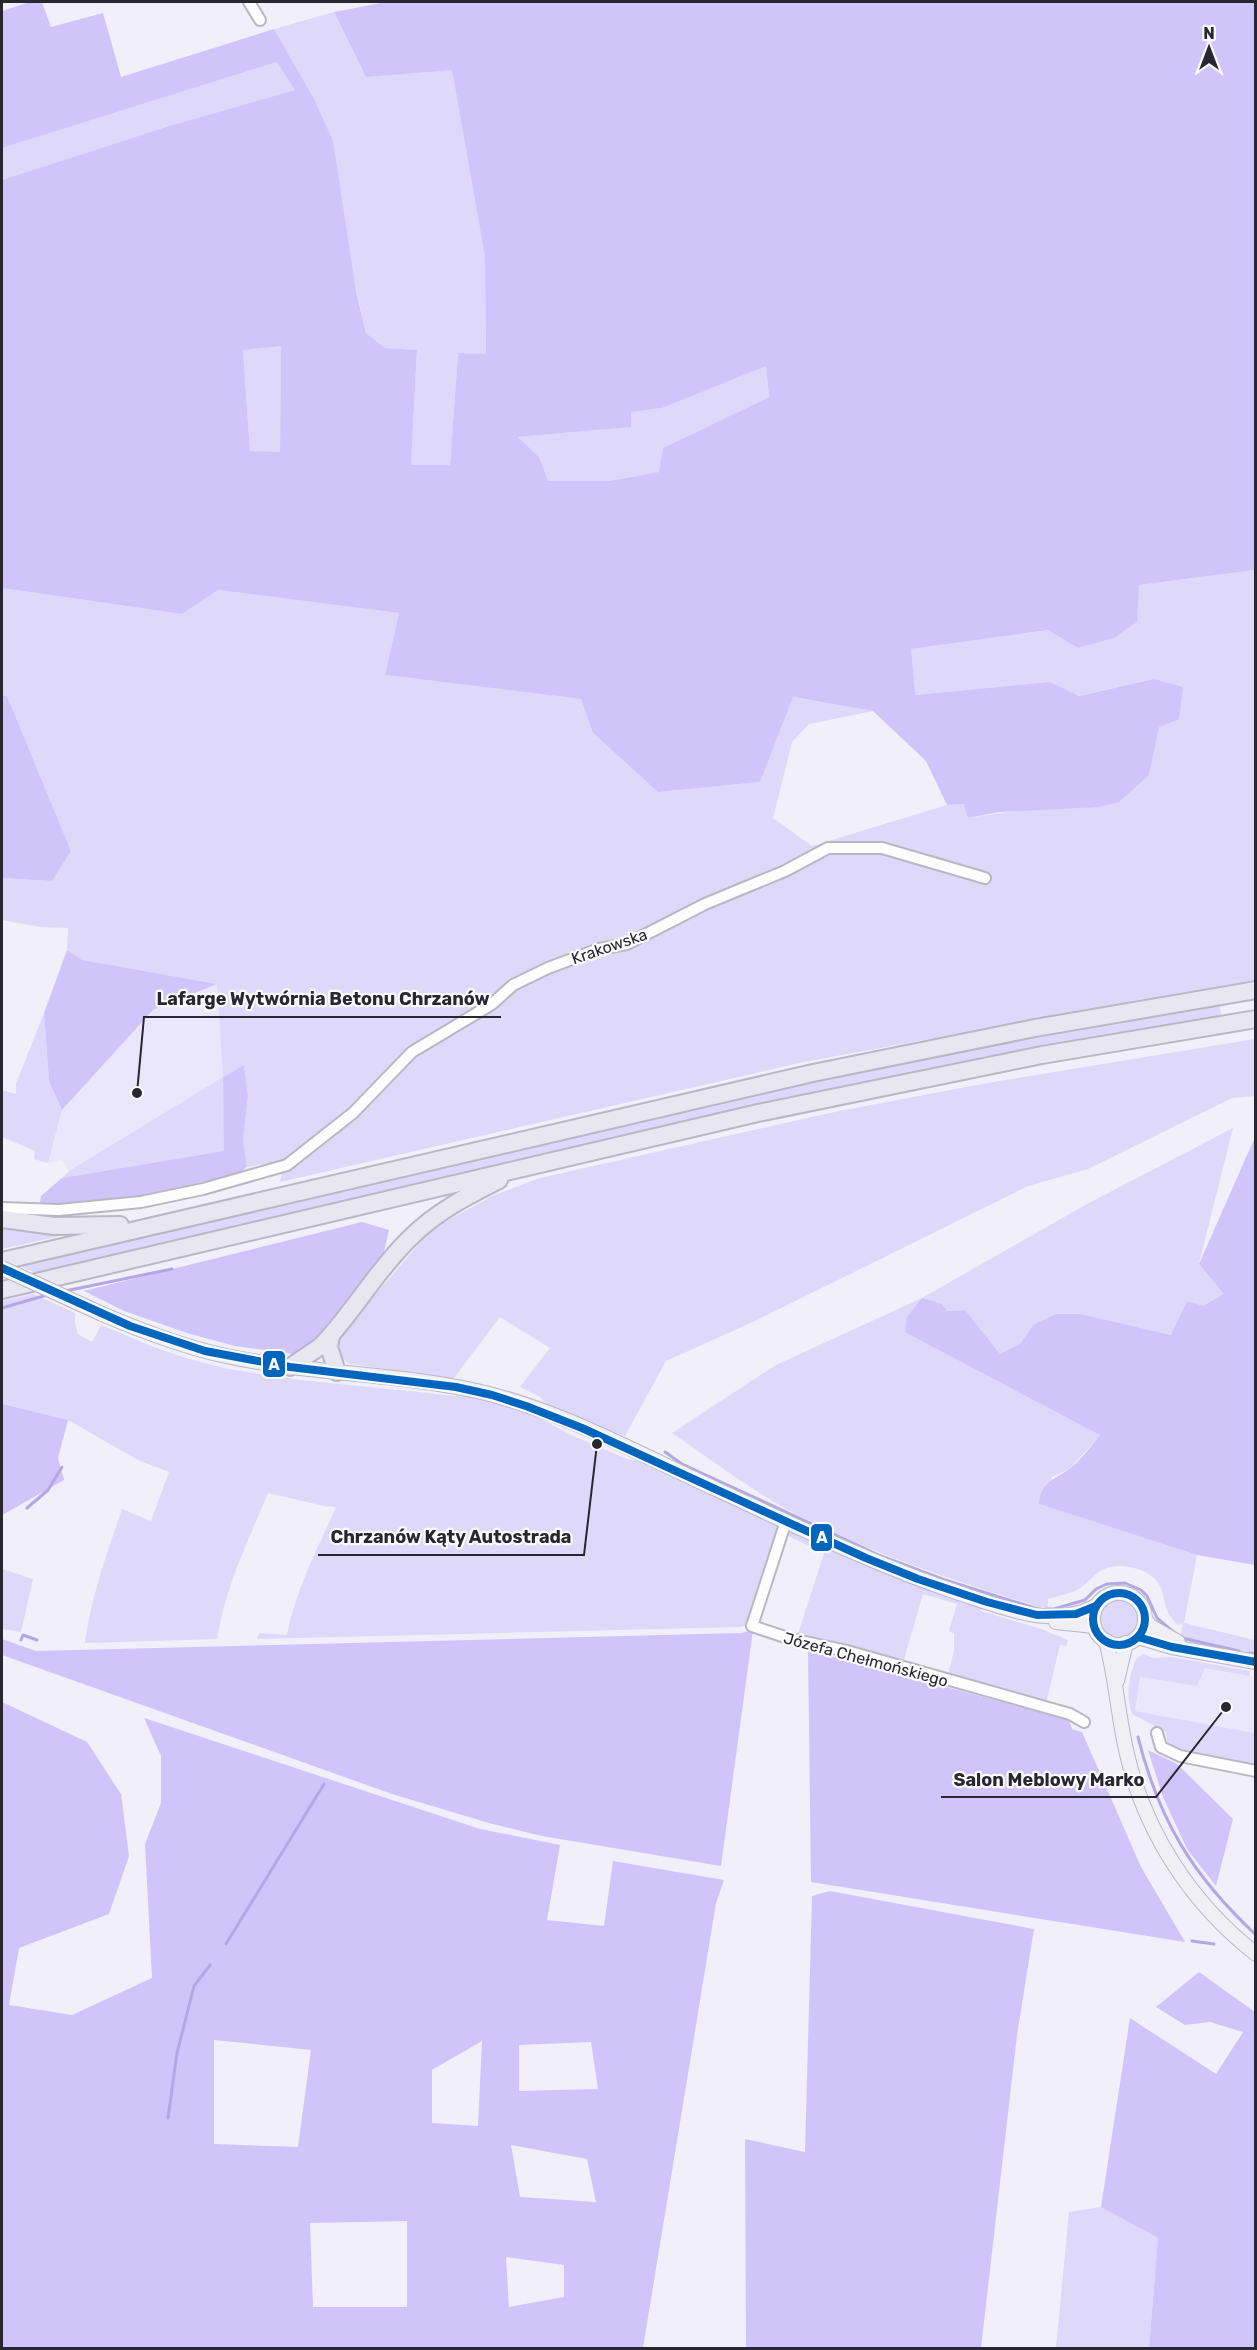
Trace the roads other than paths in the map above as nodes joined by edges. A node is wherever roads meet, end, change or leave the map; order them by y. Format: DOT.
graph roads {
  1 [pos="249,2"];
  2 [pos="260,20"];
  3 [pos="986,878"];
  4 [pos="1256,990"];
  5 [pos="1256,1019"];
  6 [pos="522,1168"];
  7 [pos="2,1208"];
  8 [pos="2,1219"];
  9 [pos="172,1221"];
  10 [pos="2,1261"];
  11 [pos="2,1268"];
  12 [pos="2,1290"];
  13 [pos="331,1335"];
  14 [pos="290,1367"];
  15 [pos="337,1372"];
  16 [pos="786,1521"];
  17 [pos="1096,1606"];
  18 [pos="1037,1615"];
  19 [pos="1145,1618"];
  20 [pos="1094,1626"];
  21 [pos="1132,1640"];
  22 [pos="1106,1641"];
  23 [pos="1187,1648"];
  24 [pos="1256,1662"];
  25 [pos="1116,1686"];
  26 [pos="1084,1722"];
  27 [pos="1157,1733"];
  28 [pos="1256,1771"];
  29 [pos="1256,1954"];
  1 -- 2 [label="street"];
  3 -- 7 [label="street, Krakowska"];
  4 -- 9 [label="highway"];
  5 -- 6 [label="highway"];
  6 -- 12 [label="highway"];
  6 -- 13 [label="highway"];
  8 -- 9 [label="highway"];
  9 -- 10 [label="highway"];
  11 -- 14 [label="main road, bridge"];
  13 -- 14 [label="highway"];
  13 -- 15 [label="highway"];
  14 -- 15 [label="main road"];
  15 -- 16 [label="main road"];
  16 -- 18 [label="main road"];
  16 -- 26 [label="street, Józefa Chełmońskiego"];
  17 -- 18 [label="main road"];
  17 -- 19 [label="main road"];
  17 -- 20 [label="main road"];
  18 -- 20 [label="main road"];
  19 -- 21 [label="main road"];
  19 -- 23 [label="main road"];
  20 -- 22 [label="main road"];
  21 -- 22 [label="main road"];
  21 -- 23 [label="main road"];
  21 -- 25 [label="main road"];
  22 -- 25 [label="main road"];
  23 -- 24 [label="main road"];
  25 -- 29 [label="main road"];
  27 -- 28 [label="street"];
}
